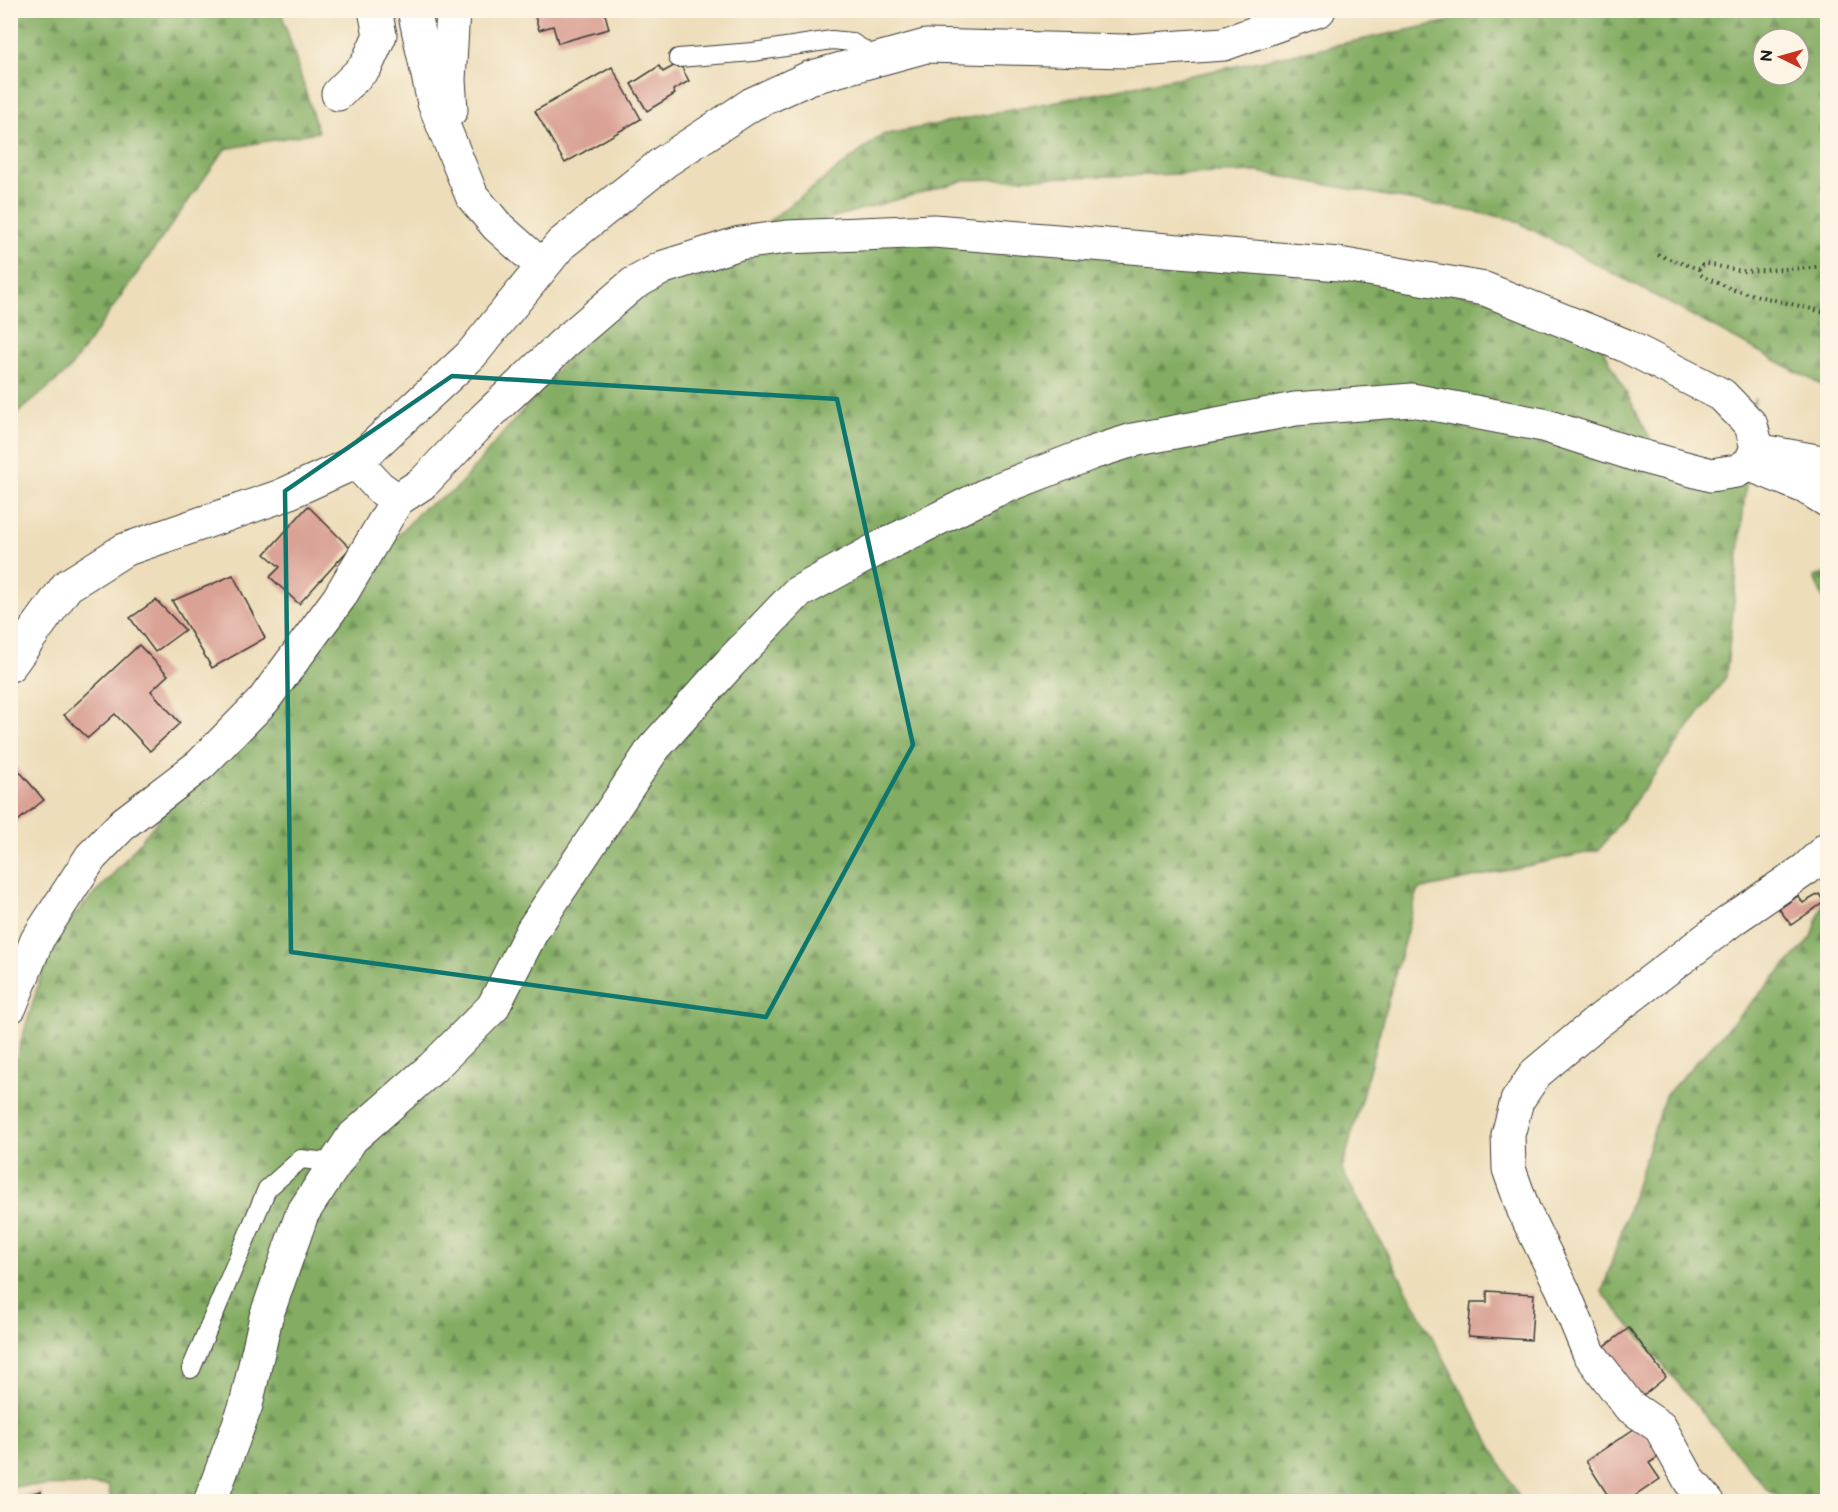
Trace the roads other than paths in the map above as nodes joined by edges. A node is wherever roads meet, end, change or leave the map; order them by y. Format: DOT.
graph roads {
  1 [pos="375,10"];
  2 [pos="414,10"];
  3 [pos="453,10"];
  4 [pos="1319,10"];
  5 [pos="678,58"];
  6 [pos="872,61"];
  7 [pos="338,94"];
  8 [pos="455,153"];
  9 [pos="542,266"];
  10 [pos="1752,457"];
  11 [pos="356,462"];
  12 [pos="1827,463"];
  13 [pos="397,500"];
  14 [pos="1827,501"];
  15 [pos="10,665"];
  16 [pos="1827,848"];
  17 [pos="10,1007"];
  18 [pos="336,1163"];
  19 [pos="191,1369"];
  20 [pos="210,1502"];
  21 [pos="1708,1502"];
  1 -- 7 [label="street"];
  2 -- 8 [label="street"];
  3 -- 8 [label="street"];
  4 -- 6 [label="street"];
  5 -- 6 [label="lane"];
  6 -- 9 [label="street"];
  8 -- 9 [label="street"];
  9 -- 11 [label="street"];
  10 -- 12 [label="street"];
  10 -- 13 [label="street"];
  10 -- 14 [label="street"];
  10 -- 18 [label="street"];
  11 -- 13 [label="street"];
  11 -- 15 [label="street"];
  13 -- 17 [label="street"];
  16 -- 21 [label="street"];
  18 -- 19 [label="lane"];
  18 -- 20 [label="street"];
}
